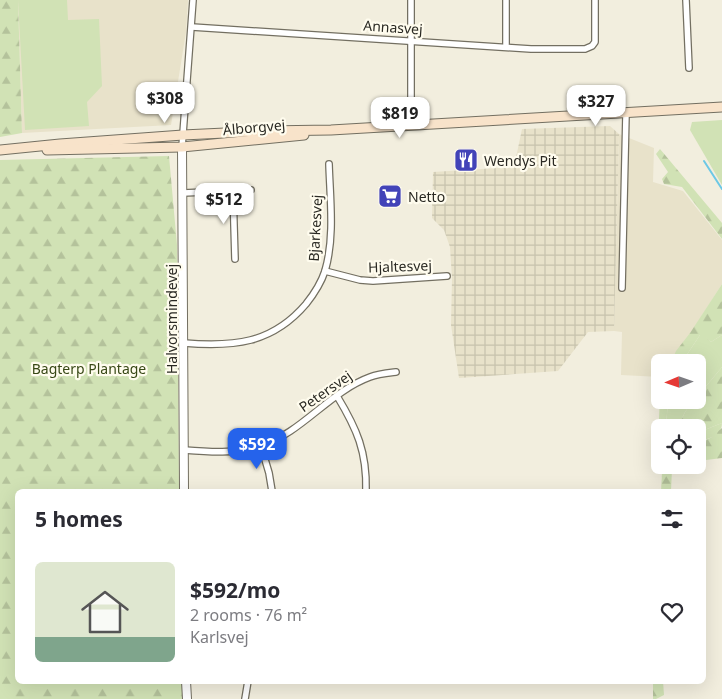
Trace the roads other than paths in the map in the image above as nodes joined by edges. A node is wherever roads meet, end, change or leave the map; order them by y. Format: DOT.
graph roads {
  1 [pos="193,0"];
  2 [pos="411,0"];
  3 [pos="506,0"];
  4 [pos="595,0"];
  5 [pos="686,0"];
  6 [pos="192,27"];
  7 [pos="410,40"];
  8 [pos="506,48"];
  9 [pos="689,68"];
  10 [pos="722,107"];
  11 [pos="626,114"];
  12 [pos="427,125"];
  13 [pos="331,130"];
  14 [pos="183,135"];
  15 [pos="182,147"];
  16 [pos="0,151"];
  17 [pos="329,164"];
  18 [pos="251,190"];
  19 [pos="233,191"];
  20 [pos="182,193"];
  21 [pos="235,259"];
  22 [pos="325,271"];
  23 [pos="447,276"];
  24 [pos="622,288"];
  25 [pos="184,343"];
  26 [pos="396,372"];
  27 [pos="337,396"];
  28 [pos="260,446"];
  29 [pos="184,450"];
  30 [pos="184,489"];
  31 [pos="272,489"];
  32 [pos="366,489"];
  33 [pos="186,684"];
  34 [pos="248,684"];
  35 [pos="187,699"];
  36 [pos="245,699"];
  1 -- 6 [label="street"];
  2 -- 7 [label="street"];
  3 -- 8 [label="street"];
  4 -- 8 [label="street, Annasvej"];
  5 -- 9 [label="street"];
  6 -- 7 [label="street, Annasvej"];
  6 -- 14 [label="street"];
  7 -- 8 [label="street, Annasvej"];
  7 -- 12 [label="street"];
  10 -- 11 [label="main road, Ålborgvej"];
  11 -- 12 [label="main road, Ålborgvej"];
  11 -- 24 [label="street"];
  12 -- 13 [label="main road, Ålborgvej"];
  13 -- 14 [label="main road, Ålborgvej"];
  13 -- 15 [label="main road, Ålborgvej"];
  14 -- 15 [label="street"];
  14 -- 16 [label="main road, Ålborgvej"];
  15 -- 16 [label="main road, Ålborgvej"];
  15 -- 20 [label="street, Halvorsmindevej"];
  17 -- 22 [label="street, Bjarkesvej"];
  18 -- 19 [label="street"];
  19 -- 20 [label="street"];
  19 -- 21 [label="street"];
  20 -- 25 [label="street, Halvorsmindevej"];
  22 -- 23 [label="street, Hjaltesvej"];
  22 -- 25 [label="street, Bjarkesvej"];
  25 -- 29 [label="street, Halvorsmindevej"];
  26 -- 27 [label="street, Petersvej"];
  27 -- 28 [label="street, Petersvej"];
  27 -- 32 [label="street"];
  28 -- 29 [label="street, Petersvej"];
  28 -- 31 [label="street"];
  29 -- 30 [label="street, Halvorsmindevej"];
  33 -- 35 [label="street"];
  34 -- 36 [label="street"];
}
